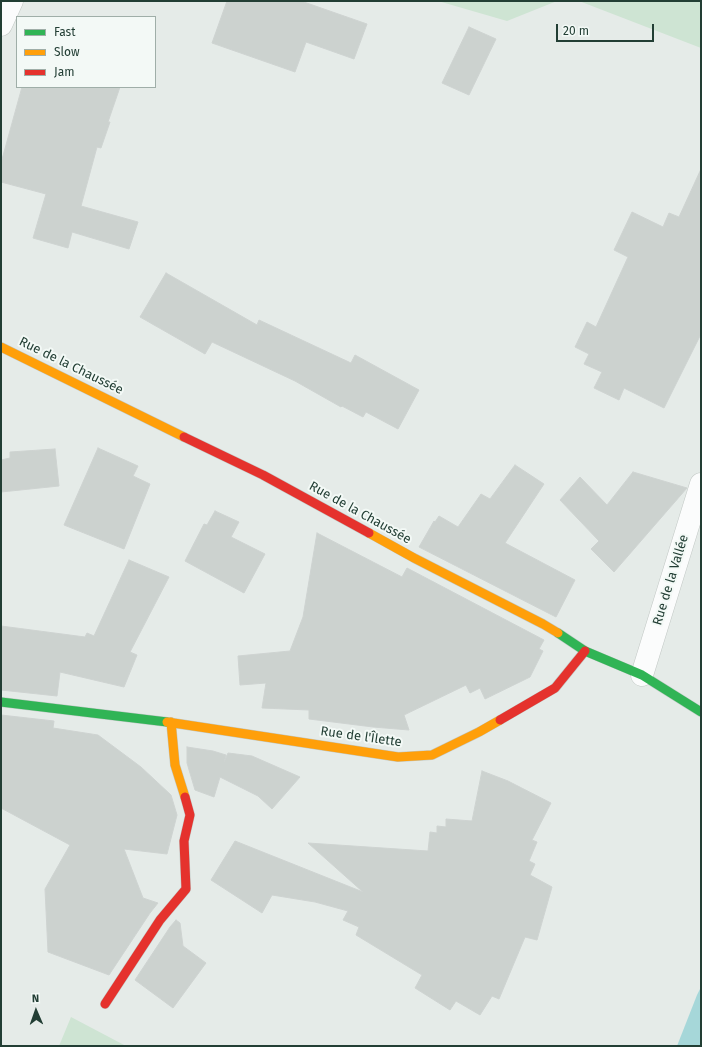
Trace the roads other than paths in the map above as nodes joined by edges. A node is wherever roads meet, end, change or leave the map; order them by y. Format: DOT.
graph roads {
  1 [pos="12,1"];
  2 [pos="1,25"];
  3 [pos="1,346"];
  4 [pos="701,484"];
  5 [pos="585,651"];
  6 [pos="642,675"];
  7 [pos="1,702"];
  8 [pos="701,712"];
  9 [pos="171,722"];
  10 [pos="106,1004"];
  1 -- 2 [label="street"];
  3 -- 5 [label="street, Rue de la Chaussée"];
  4 -- 6 [label="street, Rue de la Vallée"];
  5 -- 6 [label="street, Rue de la Chaussée"];
  5 -- 9 [label="street, Rue de l'Îlette"];
  6 -- 8 [label="street, Rue de la Chaussée"];
  7 -- 9 [label="street, Rue de l'Îlette"];
  9 -- 10 [label="street"];
}
